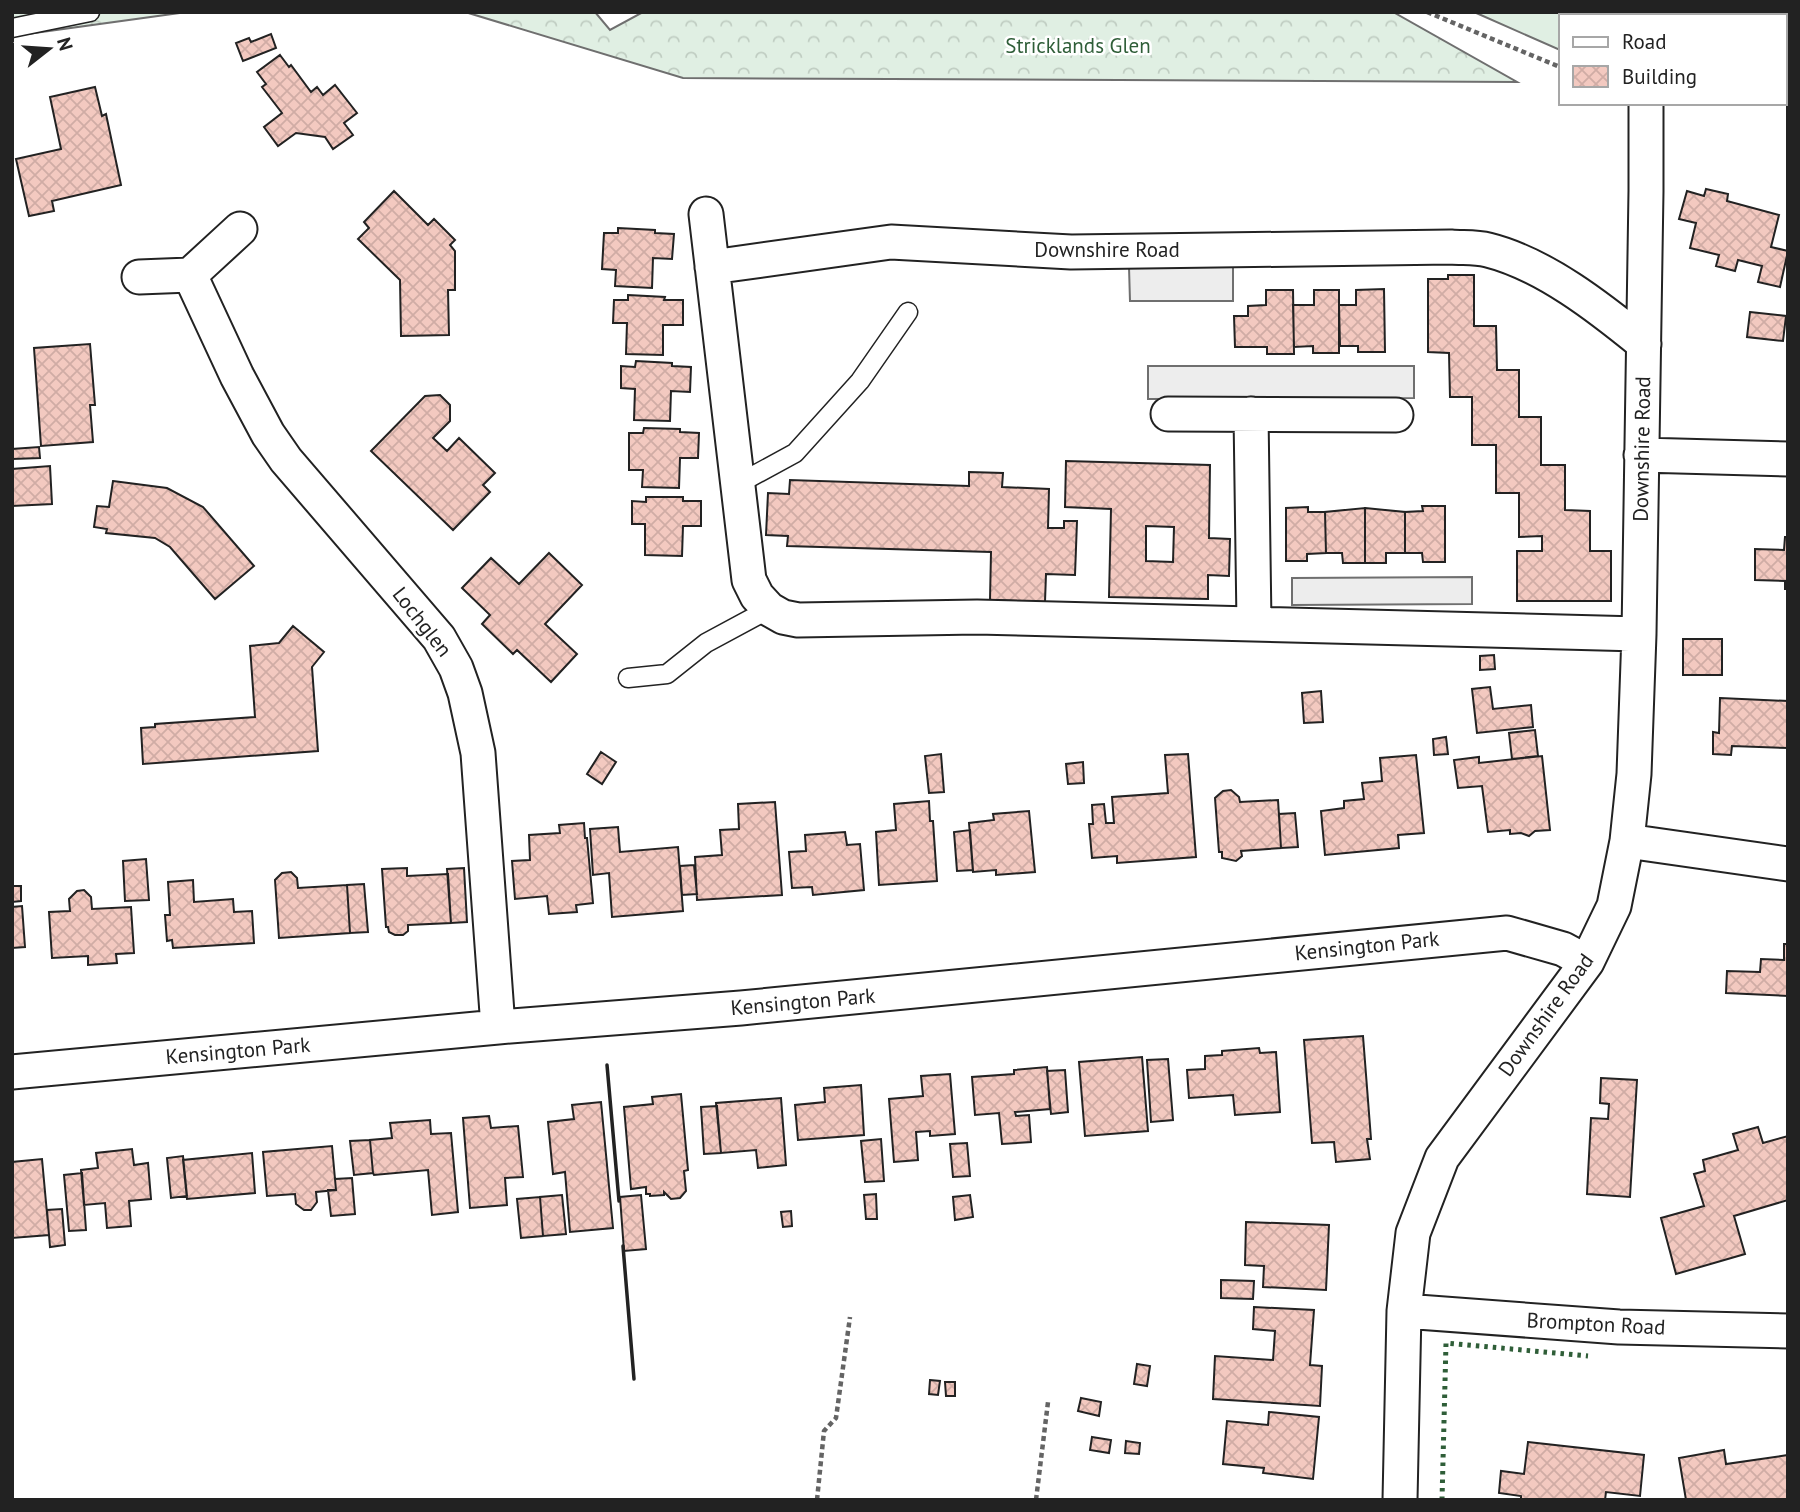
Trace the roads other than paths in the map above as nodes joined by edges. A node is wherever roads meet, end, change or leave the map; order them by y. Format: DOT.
graph roads {
  1 [pos="90,12"];
  2 [pos="12,28"];
  3 [pos="1646,105"];
  4 [pos="706,214"];
  5 [pos="240,229"];
  6 [pos="712,267"];
  7 [pos="190,275"];
  8 [pos="138,278"];
  9 [pos="908,312"];
  10 [pos="1644,344"];
  11 [pos="1168,414"];
  12 [pos="1251,414"];
  13 [pos="1396,415"];
  14 [pos="1641,455"];
  15 [pos="1788,459"];
  16 [pos="738,484"];
  17 [pos="769,609"];
  18 [pos="1254,623"];
  19 [pos="1639,634"];
  20 [pos="628,678"];
  21 [pos="1627,841"];
  22 [pos="1788,864"];
  23 [pos="1587,962"];
  24 [pos="498,1027"];
  25 [pos="12,1072"];
  26 [pos="1404,1311"];
  27 [pos="1788,1331"];
  28 [pos="1400,1500"];
  1 -- 2 [label="lane"];
  3 -- 10 [label="street, Downshire Road"];
  4 -- 6 [label="street"];
  5 -- 7 [label="street"];
  6 -- 10 [label="street, Downshire Road"];
  6 -- 16 [label="street"];
  7 -- 8 [label="street"];
  7 -- 24 [label="street, Lochglen"];
  9 -- 16 [label="lane"];
  10 -- 14 [label="street, Downshire Road"];
  11 -- 12 [label="street"];
  12 -- 13 [label="street"];
  12 -- 18 [label="street"];
  14 -- 15 [label="street"];
  14 -- 19 [label="street, Downshire Road"];
  16 -- 17 [label="street"];
  17 -- 18 [label="street"];
  17 -- 20 [label="lane"];
  18 -- 19 [label="street"];
  19 -- 21 [label="street, Downshire Road"];
  21 -- 22 [label="street"];
  21 -- 23 [label="street, Downshire Road"];
  23 -- 24 [label="street, Kensington Park"];
  23 -- 26 [label="street, Downshire Road"];
  24 -- 25 [label="street, Kensington Park"];
  26 -- 27 [label="street, Brompton Road"];
  26 -- 28 [label="street, Downshire Road"];
}
